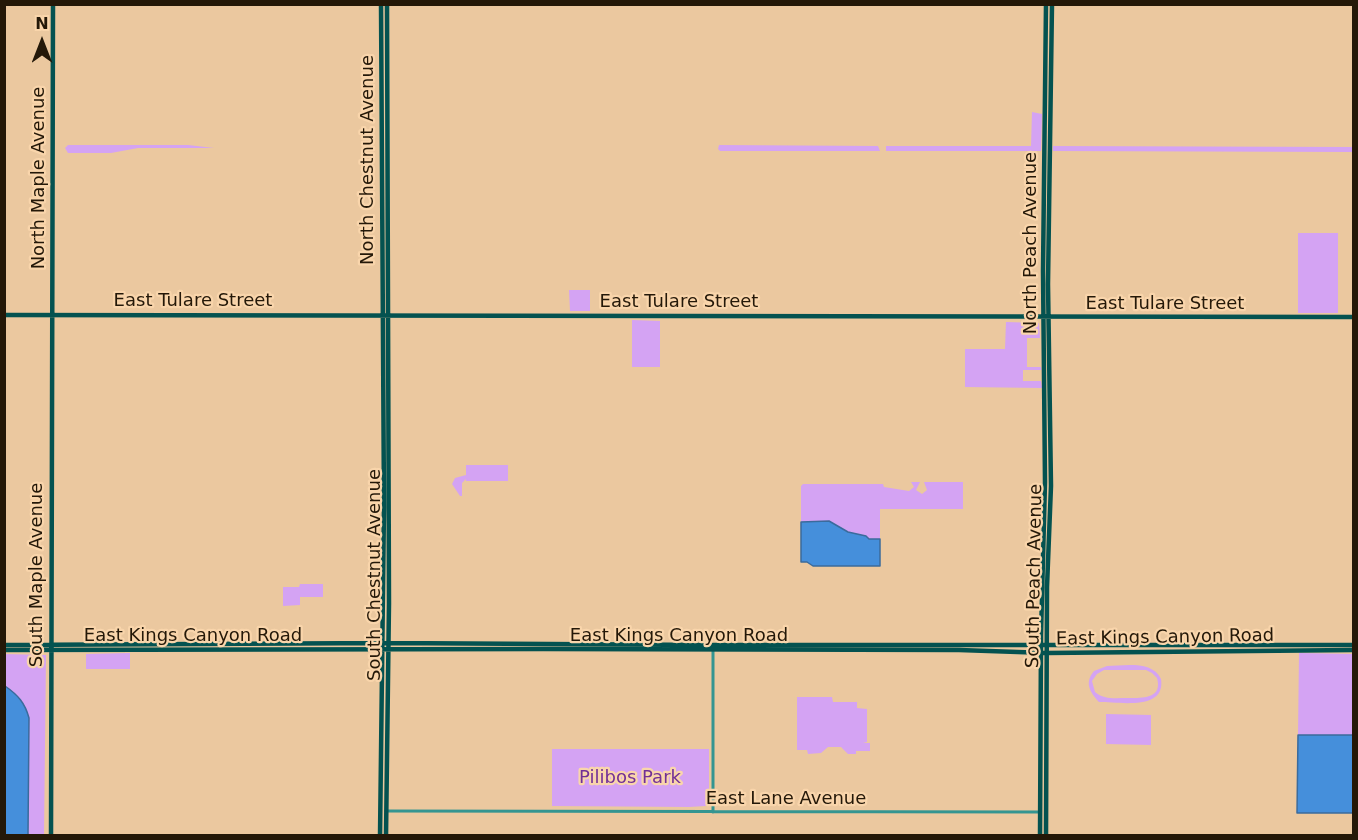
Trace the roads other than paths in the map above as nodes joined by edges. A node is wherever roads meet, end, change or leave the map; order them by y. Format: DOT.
graph roads {
  1 [pos="53,4"];
  2 [pos="381,4"];
  3 [pos="387,4"];
  4 [pos="1046,4"];
  5 [pos="1052,4"];
  6 [pos="1046,40"];
  7 [pos="1050,68"];
  8 [pos="1045,110"];
  9 [pos="1050,131"];
  10 [pos="1044,170"];
  11 [pos="1049,195"];
  12 [pos="382,254"];
  13 [pos="387,274"];
  14 [pos="4,315"];
  15 [pos="52,315"];
  16 [pos="384,315"];
  17 [pos="1046,318"];
  18 [pos="1353,318"];
  19 [pos="1045,482"];
  20 [pos="1045,500"];
  21 [pos="1049,528"];
  22 [pos="1043,537"];
  23 [pos="1043,564"];
  24 [pos="1047,569"];
  25 [pos="1047,587"];
  26 [pos="4,645"];
  27 [pos="1353,645"];
  28 [pos="385,646"];
  29 [pos="1044,646"];
  30 [pos="50,647"];
  31 [pos="713,648"];
  32 [pos="4,650"];
  33 [pos="1353,650"];
  34 [pos="1044,653"];
  35 [pos="382,689"];
  36 [pos="1040,710"];
  37 [pos="387,711"];
  38 [pos="1040,745"];
  39 [pos="1046,745"];
  40 [pos="1046,781"];
  41 [pos="384,811"];
  42 [pos="713,812"];
  43 [pos="1043,812"];
  44 [pos="1042,835"];
  45 [pos="51,836"];
  46 [pos="380,836"];
  47 [pos="386,836"];
  1 -- 15 [label="main road, North Maple Avenue"];
  2 -- 12 [label="main road, North Chestnut Avenue"];
  3 -- 13 [label="main road, North Chestnut Avenue"];
  4 -- 6 [label="main road, North Peach Avenue"];
  5 -- 7 [label="main road, North Peach Avenue"];
  6 -- 7 [label="main road"];
  6 -- 8 [label="main road, North Peach Avenue"];
  7 -- 9 [label="main road, North Peach Avenue"];
  8 -- 9 [label="main road"];
  8 -- 10 [label="main road, North Peach Avenue"];
  9 -- 11 [label="main road, North Peach Avenue"];
  10 -- 11 [label="main road"];
  10 -- 17 [label="main road, North Peach Avenue"];
  11 -- 17 [label="main road, North Peach Avenue"];
  12 -- 13 [label="main road"];
  12 -- 16 [label="main road, North Chestnut Avenue"];
  13 -- 16 [label="main road, North Chestnut Avenue"];
  14 -- 15 [label="main road, East Tulare Street"];
  15 -- 16 [label="main road, East Tulare Street"];
  15 -- 30 [label="main road, South Maple Avenue"];
  16 -- 17 [label="main road, East Tulare Street"];
  16 -- 28 [label="main road, South Chestnut Avenue"];
  17 -- 18 [label="main road, East Tulare Street"];
  17 -- 19 [label="main road, North Peach Avenue"];
  17 -- 21 [label="main road, South Peach Avenue"];
  19 -- 20 [label="main road, South Peach Avenue"];
  20 -- 21 [label="main road"];
  20 -- 22 [label="main road, South Peach Avenue"];
  21 -- 24 [label="main road, South Peach Avenue"];
  22 -- 23 [label="main road, South Peach Avenue"];
  22 -- 24 [label="main road"];
  23 -- 25 [label="main road"];
  23 -- 29 [label="main road, South Peach Avenue"];
  24 -- 25 [label="main road, South Peach Avenue"];
  25 -- 29 [label="main road, South Peach Avenue"];
  26 -- 30 [label="main road, East Kings Canyon Road"];
  27 -- 29 [label="main road, East Kings Canyon Road"];
  28 -- 30 [label="main road, East Kings Canyon Road"];
  28 -- 31 [label="main road, East Kings Canyon Road"];
  28 -- 35 [label="main road, South Chestnut Avenue"];
  28 -- 37 [label="main road, South Chestnut Avenue"];
  29 -- 31 [label="main road, East Kings Canyon Road"];
  29 -- 34 [label="main road, South Peach Avenue"];
  30 -- 32 [label="main road, East Kings Canyon Road"];
  30 -- 45 [label="main road, South Maple Avenue"];
  31 -- 34 [label="main road, East Kings Canyon Road"];
  31 -- 42 [label="street"];
  33 -- 34 [label="main road, East Kings Canyon Road"];
  34 -- 36 [label="main road, South Peach Avenue"];
  34 -- 39 [label="main road, South Peach Avenue"];
  35 -- 37 [label="main road"];
  35 -- 41 [label="main road, South Chestnut Avenue"];
  36 -- 38 [label="main road, South Peach Avenue"];
  36 -- 39 [label="main road"];
  37 -- 41 [label="main road, South Chestnut Avenue"];
  38 -- 40 [label="main road"];
  38 -- 43 [label="main road, South Peach Avenue"];
  39 -- 40 [label="main road, South Peach Avenue"];
  40 -- 43 [label="main road, South Peach Avenue"];
  41 -- 42 [label="street, East Lane Avenue"];
  41 -- 46 [label="main road, South Chestnut Avenue"];
  41 -- 47 [label="main road, South Chestnut Avenue"];
  42 -- 43 [label="street, East Lane Avenue"];
  43 -- 44 [label="main road, South Peach Avenue"];
}
